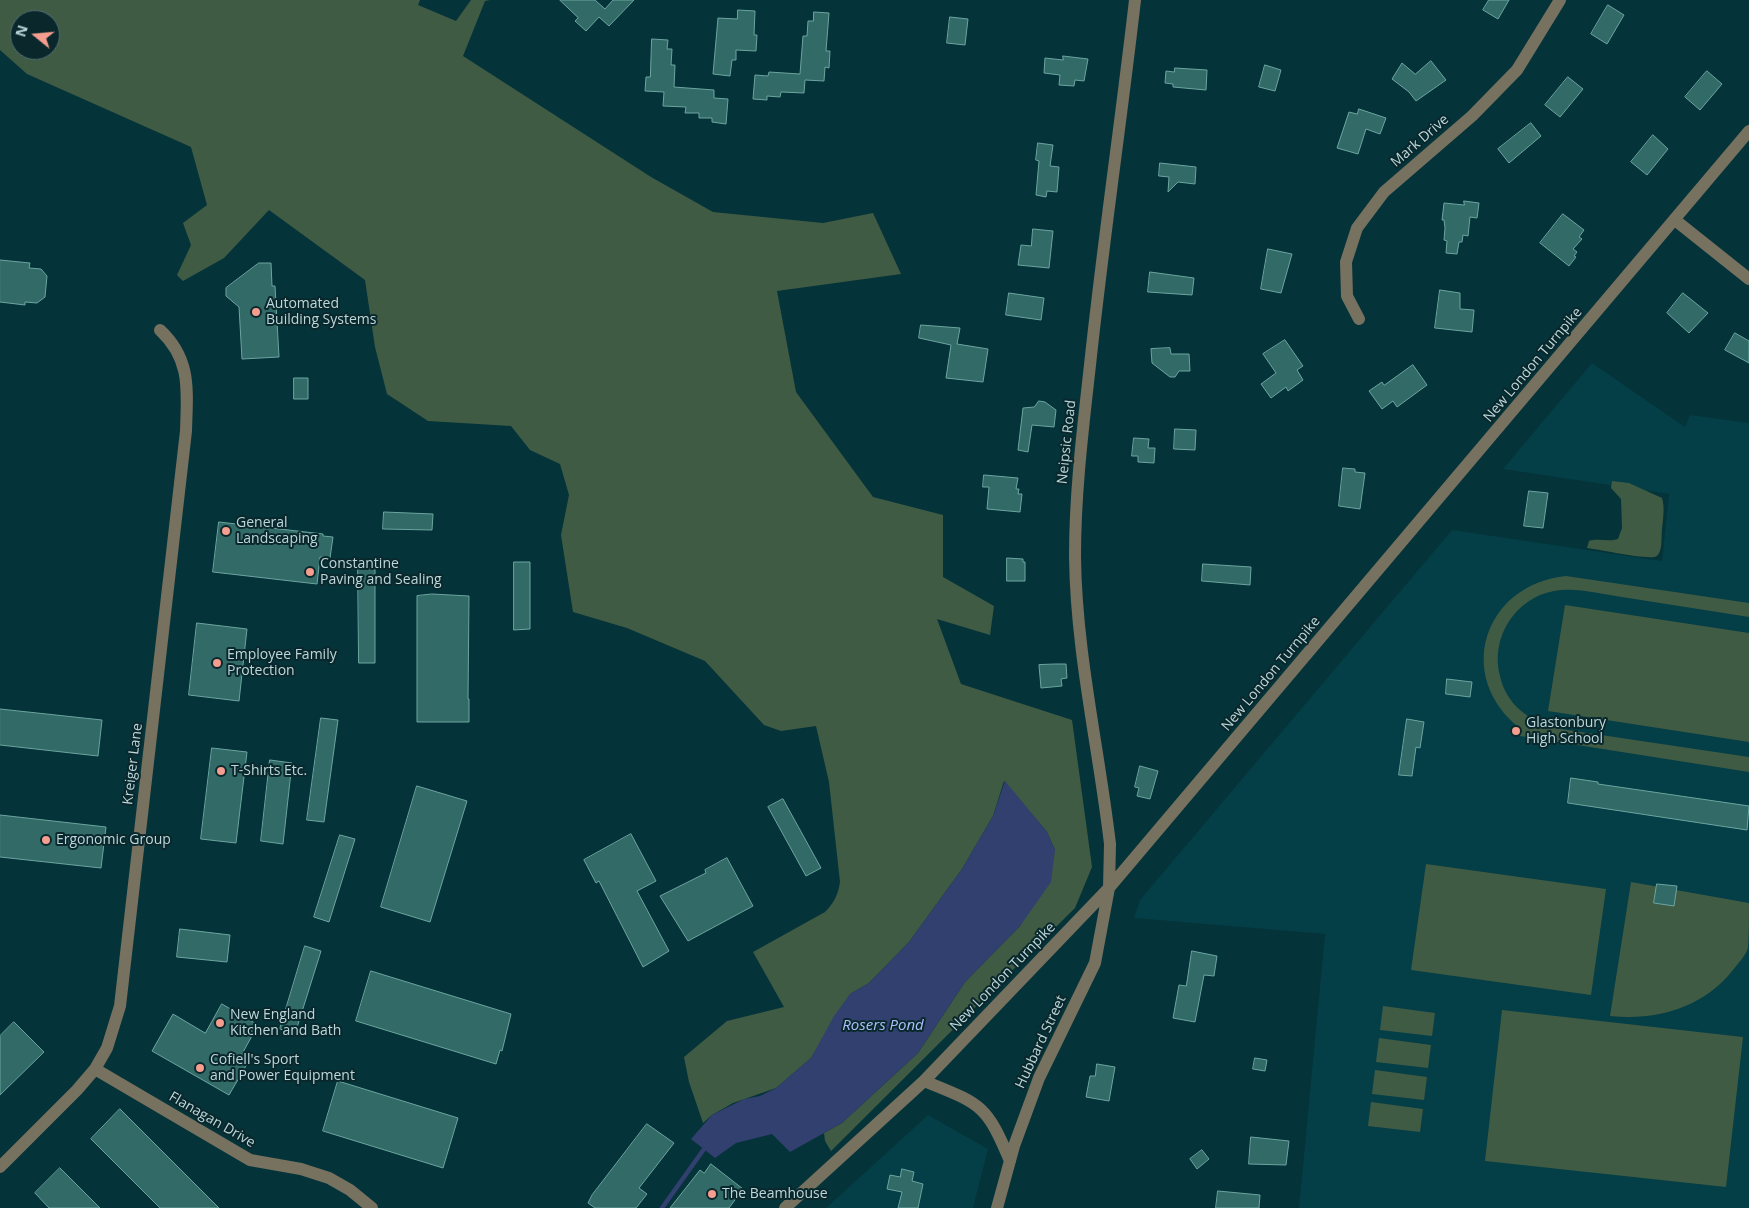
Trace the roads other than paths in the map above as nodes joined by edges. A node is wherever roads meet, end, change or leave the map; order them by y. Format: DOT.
graph roads {
  1 [pos="1135,0"];
  2 [pos="1560,0"];
  3 [pos="1749,131"];
  4 [pos="1675,220"];
  5 [pos="1749,279"];
  6 [pos="1359,319"];
  7 [pos="160,330"];
  8 [pos="1109,888"];
  9 [pos="95,1069"];
  10 [pos="924,1081"];
  11 [pos="1010,1161"];
  12 [pos="0,1167"];
  13 [pos="372,1208"];
  14 [pos="785,1208"];
  15 [pos="998,1208"];
  1 -- 8 [label="street, Neipsic Road"];
  2 -- 6 [label="street, Mark Drive"];
  3 -- 4 [label="street, New London Turnpike"];
  4 -- 5 [label="street"];
  4 -- 8 [label="street, New London Turnpike"];
  7 -- 9 [label="street, Kreiger Lane"];
  8 -- 10 [label="street, New London Turnpike"];
  8 -- 11 [label="street, Hubbard Street"];
  9 -- 12 [label="street, Kreiger Lane"];
  9 -- 13 [label="street, Flanagan Drive"];
  10 -- 11 [label="street"];
  10 -- 14 [label="street, New London Turnpike"];
  11 -- 15 [label="street, Hubbard Street"];
}
